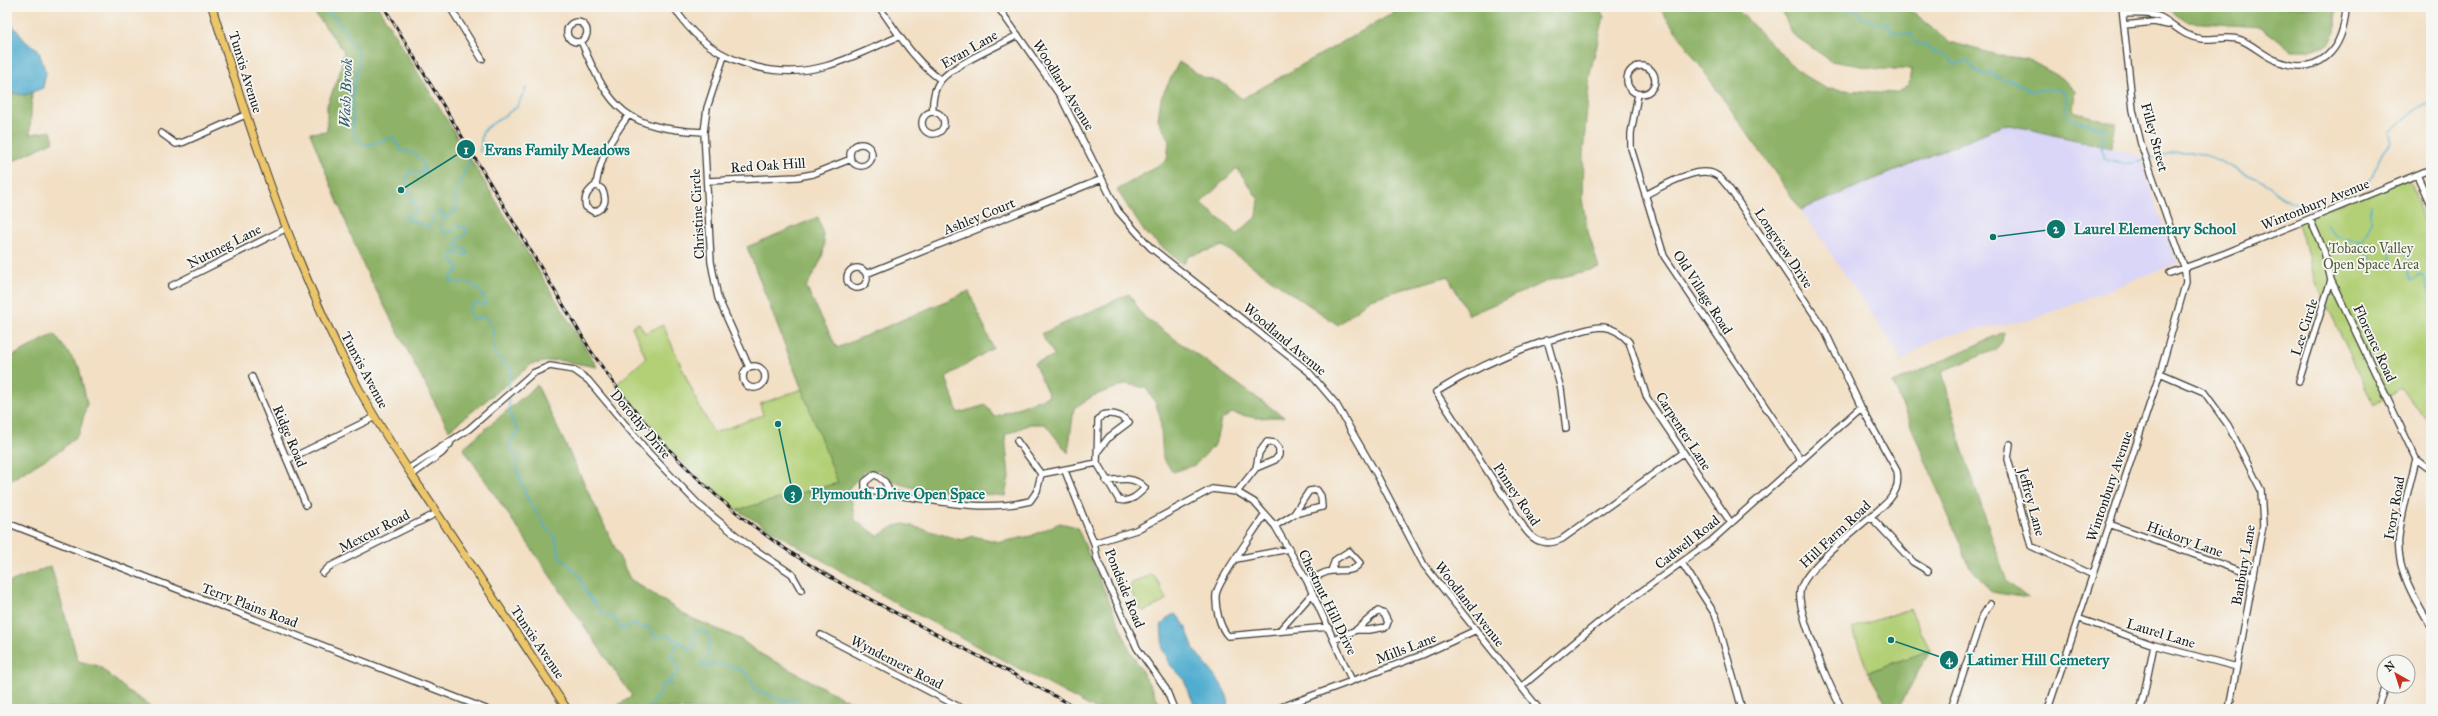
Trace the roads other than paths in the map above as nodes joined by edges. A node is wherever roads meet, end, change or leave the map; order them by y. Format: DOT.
graph roads {
  1 [pos="212,7"];
  2 [pos="450,7"];
  3 [pos="674,7"];
  4 [pos="879,7"];
  5 [pos="998,7"];
  6 [pos="2122,7"];
  7 [pos="2346,7"];
  8 [pos="2123,14"];
  9 [pos="2124,25"];
  10 [pos="2171,25"];
  11 [pos="1018,35"];
  12 [pos="900,36"];
  13 [pos="581,42"];
  14 [pos="724,56"];
  15 [pos="482,59"];
  16 [pos="941,80"];
  17 [pos="1638,94"];
  18 [pos="933,112"];
  19 [pos="245,115"];
  20 [pos="628,116"];
  21 [pos="704,132"];
  22 [pos="161,133"];
  23 [pos="851,159"];
  24 [pos="2431,169"];
  25 [pos="2417,175"];
  26 [pos="1102,179"];
  27 [pos="708,182"];
  28 [pos="596,185"];
  29 [pos="1644,195"];
  30 [pos="2431,206"];
  31 [pos="2310,219"];
  32 [pos="287,228"];
  33 [pos="2185,269"];
  34 [pos="2170,273"];
  35 [pos="866,274"];
  36 [pos="2331,280"];
  37 [pos="171,286"];
  38 [pos="1547,340"];
  39 [pos="749,367"];
  40 [pos="2160,373"];
  41 [pos="252,377"];
  42 [pos="2299,381"];
  43 [pos="1436,392"];
  44 [pos="1861,407"];
  45 [pos="375,417"];
  46 [pos="1566,428"];
  47 [pos="1017,441"];
  48 [pos="2010,444"];
  49 [pos="1098,451"];
  50 [pos="1683,453"];
  51 [pos="2416,459"];
  52 [pos="287,460"];
  53 [pos="1801,460"];
  54 [pos="1097,463"];
  55 [pos="1256,468"];
  56 [pos="2431,470"];
  57 [pos="1065,471"];
  58 [pos="410,472"];
  59 [pos="1041,474"];
  60 [pos="1106,480"];
  61 [pos="1237,492"];
  62 [pos="890,493"];
  63 [pos="306,505"];
  64 [pos="437,513"];
  65 [pos="1294,514"];
  66 [pos="1264,516"];
  67 [pos="1871,517"];
  68 [pos="7,523"];
  69 [pos="1731,523"];
  70 [pos="2109,524"];
  71 [pos="1275,526"];
  72 [pos="1094,543"];
  73 [pos="1289,549"];
  74 [pos="1236,558"];
  75 [pos="1682,562"];
  76 [pos="1331,571"];
  77 [pos="1928,571"];
  78 [pos="323,573"];
  79 [pos="2093,575"];
  80 [pos="2254,576"];
  81 [pos="1307,581"];
  82 [pos="800,590"];
  83 [pos="1313,593"];
  84 [pos="1990,604"];
  85 [pos="2080,619"];
  86 [pos="1329,627"];
  87 [pos="2431,628"];
  88 [pos="1280,630"];
  89 [pos="1356,630"];
  90 [pos="1474,631"];
  91 [pos="821,635"];
  92 [pos="1334,640"];
  93 [pos="2154,645"];
  94 [pos="2237,667"];
  95 [pos="1352,681"];
  96 [pos="1521,687"];
  97 [pos="2382,694"];
  98 [pos="481,708"];
  99 [pos="567,709"];
  100 [pos="963,709"];
  101 [pos="1174,709"];
  102 [pos="1276,709"];
  103 [pos="1539,709"];
  104 [pos="1742,709"];
  105 [pos="1842,709"];
  106 [pos="1951,709"];
  107 [pos="2048,709"];
  108 [pos="2141,709"];
  109 [pos="2229,709"];
  110 [pos="2376,709"];
  1 -- 19 [label="main road, Tunxis Avenue"];
  2 -- 15 [label="street"];
  3 -- 14 [label="street"];
  4 -- 12 [label="street"];
  5 -- 11 [label="street, Woodland Avenue"];
  6 -- 8 [label="street, Filley Street"];
  7 -- 10 [label="street"];
  8 -- 9 [label="street, Filley Street"];
  8 -- 10 [label="street"];
  9 -- 10 [label="street"];
  9 -- 33 [label="street, Filley Street"];
  11 -- 16 [label="street, Evan Lane"];
  11 -- 26 [label="street, Woodland Avenue"];
  12 -- 14 [label="street"];
  12 -- 16 [label="street"];
  13 -- 20 [label="street"];
  14 -- 21 [label="street, Christine Circle"];
  16 -- 18 [label="street, Evan Lane"];
  17 -- 17 [label="street"];
  17 -- 29 [label="street, Old Village Road"];
  18 -- 18 [label="street, Evan Lane"];
  19 -- 22 [label="street"];
  19 -- 32 [label="main road, Tunxis Avenue"];
  20 -- 21 [label="street"];
  20 -- 28 [label="street"];
  21 -- 27 [label="street, Christine Circle"];
  23 -- 27 [label="street, Red Oak Hill"];
  24 -- 25 [label="street, Wintonbury Avenue"];
  25 -- 30 [label="street"];
  25 -- 31 [label="street, Wintonbury Avenue"];
  26 -- 35 [label="street, Ashley Court"];
  26 -- 90 [label="street, Woodland Avenue"];
  27 -- 39 [label="street, Christine Circle"];
  28 -- 28 [label="street"];
  29 -- 44 [label="street, Longview Drive"];
  29 -- 53 [label="street, Old Village Road"];
  31 -- 33 [label="street, Wintonbury Avenue"];
  31 -- 36 [label="street, Florence Road"];
  32 -- 37 [label="street, Nutmeg Lane"];
  32 -- 45 [label="main road, Tunxis Avenue"];
  33 -- 34 [label="street, Wintonbury Avenue"];
  33 -- 40 [label="street, Wintonbury Avenue"];
  36 -- 42 [label="street, Lee Circle"];
  36 -- 51 [label="street, Florence Road"];
  38 -- 43 [label="street, Carpenter Lane"];
  38 -- 46 [label="street"];
  38 -- 50 [label="street, Carpenter Lane"];
  40 -- 70 [label="street, Wintonbury Avenue"];
  40 -- 80 [label="street, Banbury Lane"];
  41 -- 52 [label="street, Ridge Road"];
  43 -- 50 [label="street, Pinney Road"];
  44 -- 53 [label="street, Cadwell Road"];
  44 -- 67 [label="street, Hill Farm Road"];
  45 -- 52 [label="street"];
  45 -- 58 [label="main road, Tunxis Avenue"];
  47 -- 59 [label="street"];
  48 -- 79 [label="street, Jeffrey Lane"];
  49 -- 49 [label="street"];
  49 -- 54 [label="street"];
  50 -- 69 [label="street, Carpenter Lane"];
  51 -- 56 [label="street, Florence Road"];
  51 -- 87 [label="street, Ivory Road"];
  52 -- 63 [label="street, Ridge Road"];
  53 -- 69 [label="street, Cadwell Road"];
  54 -- 57 [label="street"];
  54 -- 60 [label="street"];
  55 -- 55 [label="street"];
  55 -- 61 [label="street"];
  57 -- 59 [label="street"];
  57 -- 72 [label="street, Pondside Road"];
  58 -- 64 [label="main road, Tunxis Avenue"];
  58 -- 82 [label="street, Dorothy Drive"];
  59 -- 62 [label="street"];
  60 -- 60 [label="street"];
  61 -- 66 [label="street, Chestnut Hill Drive"];
  61 -- 72 [label="street, Chestnut Hill Drive"];
  62 -- 62 [label="street"];
  64 -- 78 [label="street, Mexcur Road"];
  64 -- 99 [label="main road, Tunxis Avenue"];
  65 -- 65 [label="street"];
  65 -- 71 [label="street"];
  66 -- 71 [label="street, Chestnut Hill Drive"];
  66 -- 74 [label="street"];
  67 -- 77 [label="street"];
  67 -- 105 [label="street, Hill Farm Road"];
  68 -- 98 [label="street, Terry Plains Road"];
  69 -- 75 [label="street, Cadwell Road"];
  70 -- 79 [label="street, Wintonbury Avenue"];
  70 -- 80 [label="street, Hickory Lane"];
  71 -- 73 [label="street, Chestnut Hill Drive"];
  72 -- 101 [label="street, Pondside Road"];
  73 -- 74 [label="street"];
  73 -- 81 [label="street, Chestnut Hill Drive"];
  74 -- 88 [label="street"];
  75 -- 96 [label="street, Cadwell Road"];
  75 -- 104 [label="street"];
  76 -- 76 [label="street"];
  76 -- 81 [label="street"];
  79 -- 85 [label="street, Wintonbury Avenue"];
  80 -- 94 [label="street, Banbury Lane"];
  81 -- 83 [label="street, Chestnut Hill Drive"];
  83 -- 86 [label="street, Chestnut Hill Drive"];
  83 -- 88 [label="street"];
  84 -- 106 [label="street"];
  85 -- 93 [label="street, Laurel Lane"];
  85 -- 107 [label="street, Wintonbury Avenue"];
  86 -- 88 [label="street"];
  86 -- 92 [label="street, Chestnut Hill Drive"];
  89 -- 89 [label="street"];
  89 -- 92 [label="street"];
  90 -- 95 [label="street, Mills Lane"];
  90 -- 96 [label="street, Woodland Avenue"];
  91 -- 100 [label="street, Wyndemere Road"];
  92 -- 95 [label="street, Chestnut Hill Drive"];
  93 -- 94 [label="street, Laurel Lane"];
  93 -- 108 [label="street"];
  94 -- 109 [label="street, Banbury Lane"];
  95 -- 102 [label="street, Mills Lane"];
  96 -- 103 [label="street, Woodland Avenue"];
  97 -- 110 [label="street"];
}
